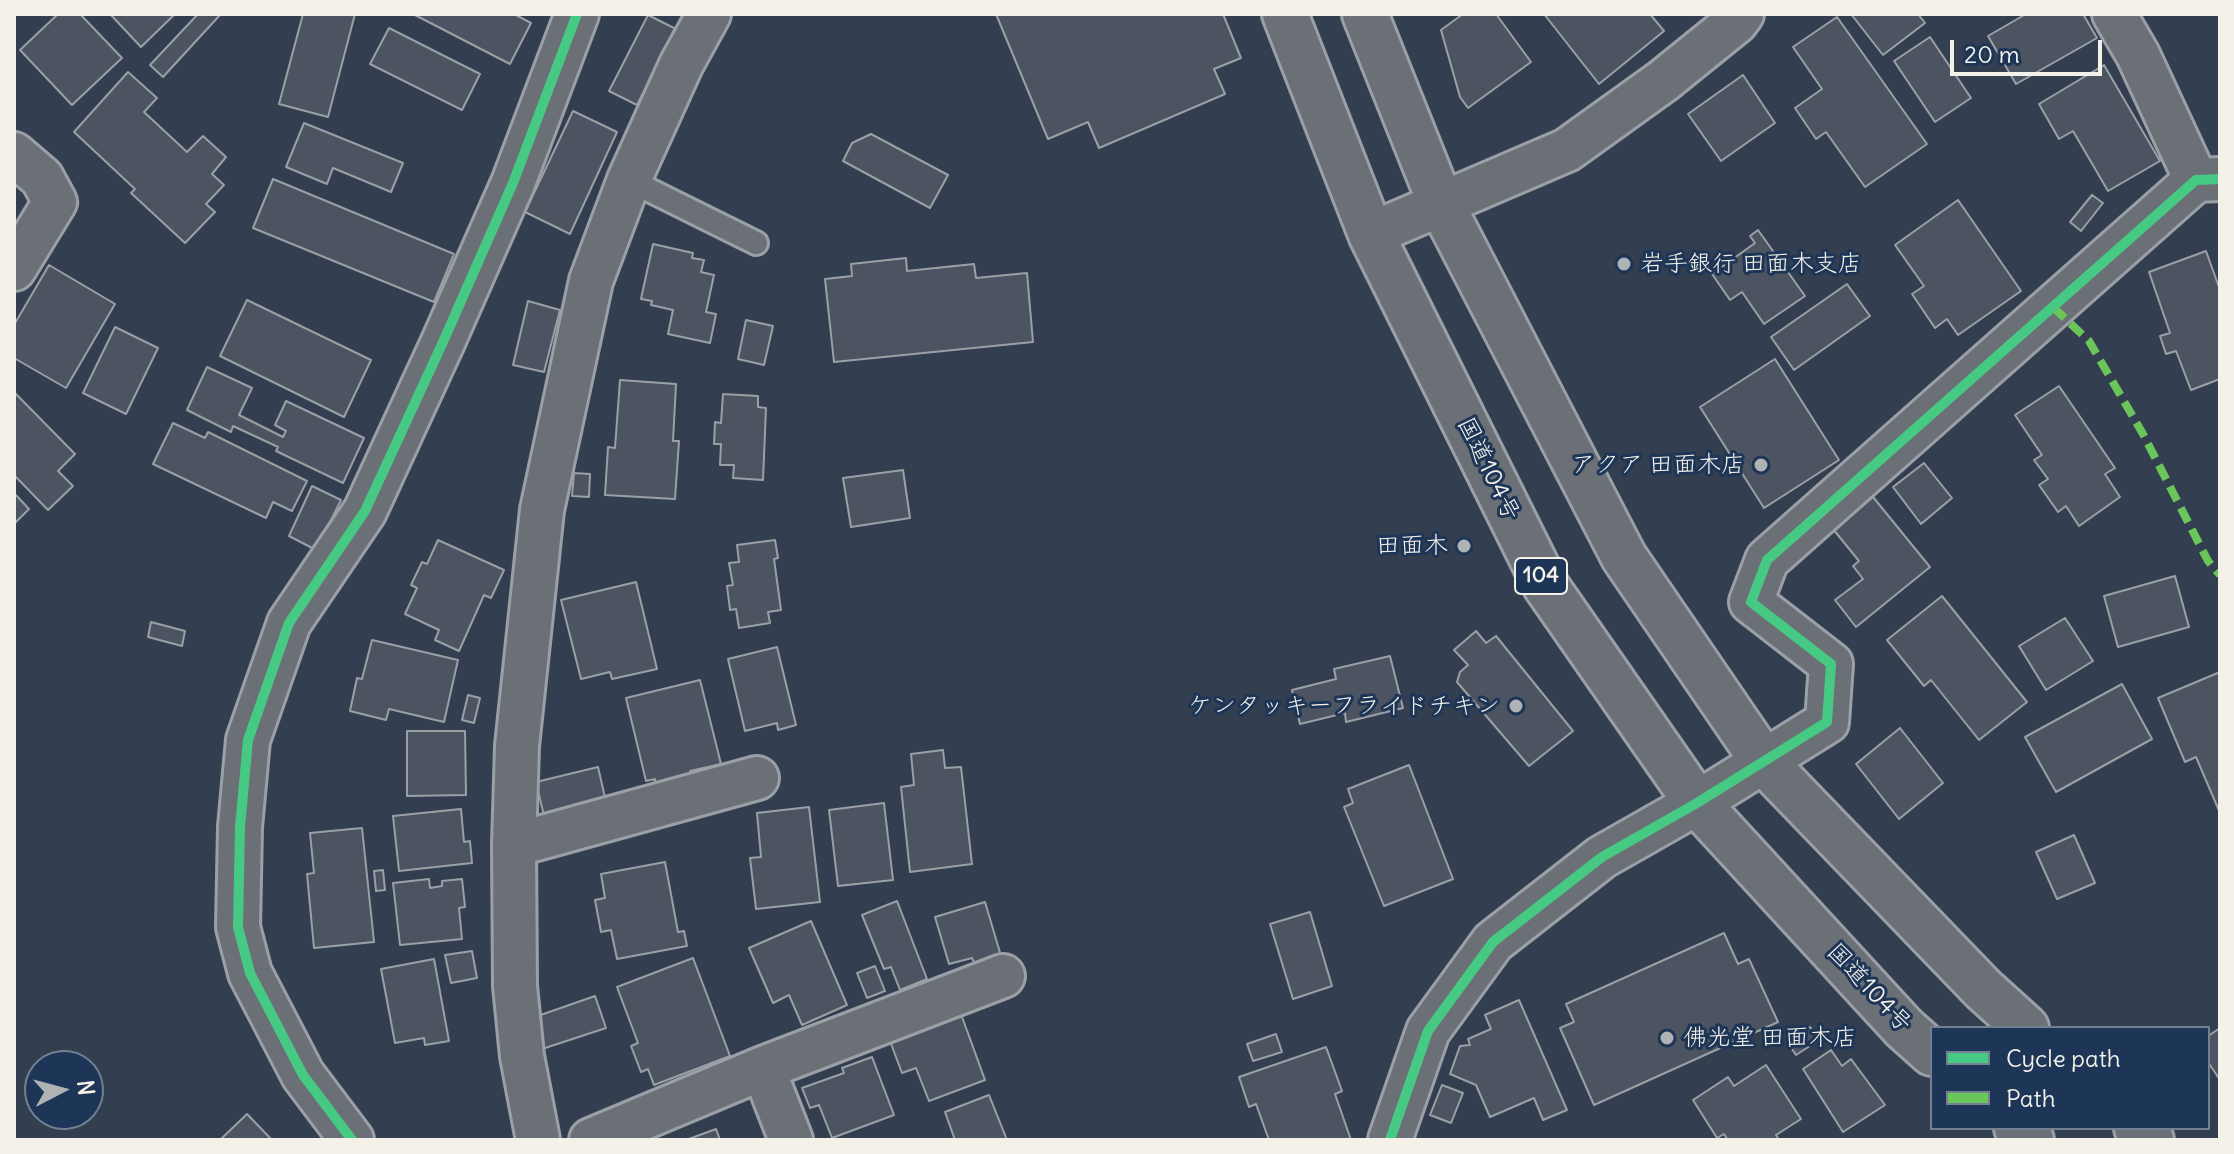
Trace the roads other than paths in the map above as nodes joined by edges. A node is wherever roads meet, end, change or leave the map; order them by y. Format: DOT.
graph roads {
  1 [pos="577,14"];
  2 [pos="709,14"];
  3 [pos="1285,14"];
  4 [pos="1365,14"];
  5 [pos="1742,14"];
  6 [pos="2114,14"];
  7 [pos="14,154"];
  8 [pos="629,180"];
  9 [pos="2208,180"];
  10 [pos="1441,204"];
  11 [pos="1371,234"];
  12 [pos="756,243"];
  13 [pos="14,269"];
  14 [pos="1764,762"];
  15 [pos="757,778"];
  16 [pos="1697,803"];
  17 [pos="514,845"];
  18 [pos="1003,976"];
  19 [pos="2024,1026"];
  20 [pos="1930,1051"];
  21 [pos="763,1068"];
  22 [pos="352,1140"];
  23 [pos="538,1140"];
  24 [pos="591,1140"];
  25 [pos="791,1140"];
  26 [pos="1390,1140"];
  1 -- 22 [label="street"];
  2 -- 8 [label="street"];
  3 -- 11 [label="highway, 国道104号 / 104"];
  4 -- 10 [label="highway"];
  5 -- 10 [label="street"];
  6 -- 9 [label="street"];
  7 -- 13 [label="street"];
  8 -- 12 [label="lane"];
  8 -- 17 [label="street"];
  9 -- 14 [label="street"];
  10 -- 11 [label="street"];
  10 -- 14 [label="highway"];
  11 -- 16 [label="highway, 国道104号 / 104"];
  14 -- 16 [label="street"];
  14 -- 19 [label="highway"];
  15 -- 17 [label="street"];
  16 -- 20 [label="highway, 国道104号 / 104"];
  16 -- 26 [label="street"];
  17 -- 23 [label="street"];
  18 -- 21 [label="street"];
  21 -- 24 [label="street"];
  21 -- 25 [label="street"];
}
